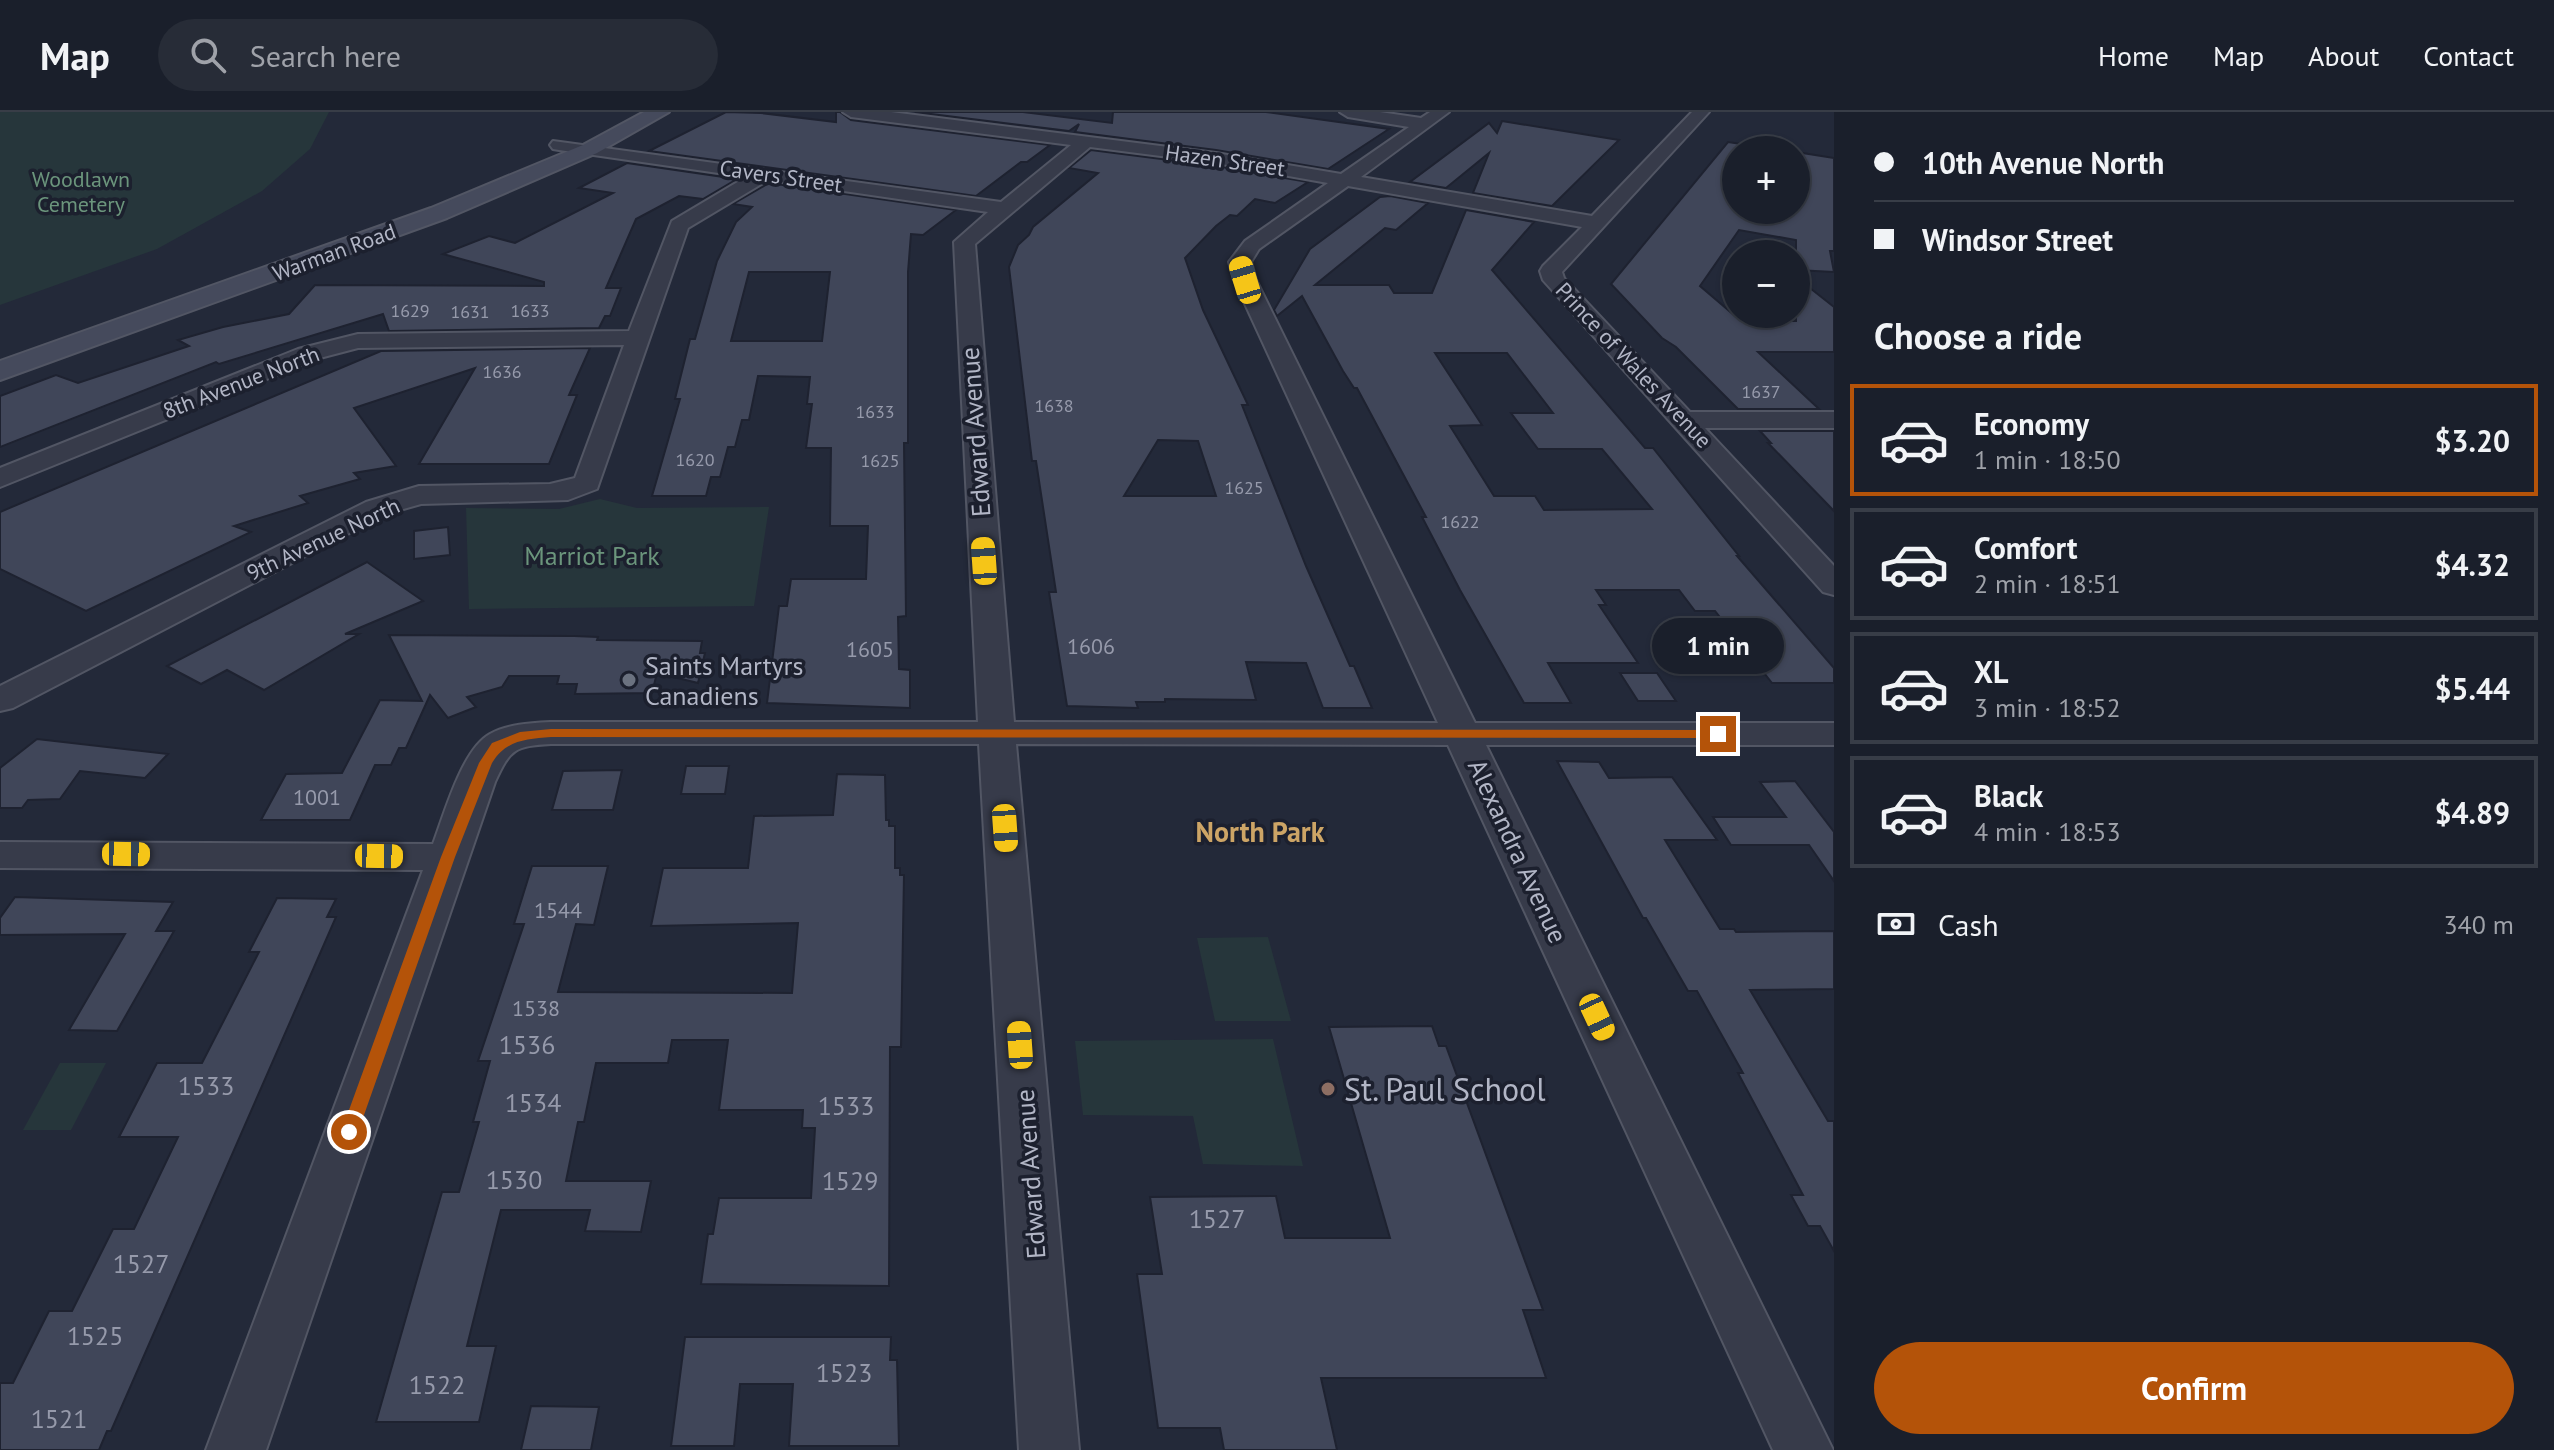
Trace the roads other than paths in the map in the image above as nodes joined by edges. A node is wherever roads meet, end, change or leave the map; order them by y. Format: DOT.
graph roads {
  1 [pos="627,112"];
  2 [pos="659,112"];
  3 [pos="851,112"];
  4 [pos="1348,112"];
  5 [pos="1701,112"];
  6 [pos="1432,118"];
  7 [pos="1086,142"];
  8 [pos="559,145"];
  9 [pos="590,149"];
  10 [pos="765,174"];
  11 [pos="1346,179"];
  12 [pos="1003,208"];
  13 [pos="1596,223"];
  14 [pos="637,338"];
  15 [pos="0,354"];
  16 [pos="0,371"];
  17 [pos="1685,420"];
  18 [pos="1834,420"];
  19 [pos="0,478"];
  20 [pos="1834,585"];
  21 [pos="0,700"];
  22 [pos="998,734"];
  23 [pos="1463,734"];
  24 [pos="1834,734"];
  25 [pos="0,855"];
  26 [pos="448,857"];
  27 [pos="236,1450"];
  28 [pos="1049,1450"];
  29 [pos="1803,1450"];
  1 -- 8 [label="main road, Warman Road"];
  2 -- 9 [label="main road, Warman Road"];
  3 -- 7 [label="street, Hazen Street"];
  4 -- 6 [label="street"];
  5 -- 13 [label="street, Prince of Wales Avenue"];
  6 -- 11 [label="street, Alexandra Avenue"];
  7 -- 11 [label="street, Hazen Street"];
  7 -- 12 [label="street, Edward Avenue"];
  8 -- 9 [label="street, Cavers Street"];
  8 -- 15 [label="main road, Warman Road"];
  9 -- 10 [label="street, Cavers Street"];
  9 -- 16 [label="main road, Warman Road"];
  10 -- 12 [label="street, Cavers Street"];
  10 -- 14 [label="street, 9th Avenue North"];
  11 -- 13 [label="street, Hazen Street"];
  11 -- 23 [label="street, Alexandra Avenue"];
  12 -- 22 [label="street, Edward Avenue"];
  13 -- 17 [label="street, Prince of Wales Avenue"];
  14 -- 19 [label="street, 8th Avenue North"];
  14 -- 21 [label="street, 9th Avenue North"];
  17 -- 18 [label="street"];
  17 -- 20 [label="street, Prince of Wales Avenue"];
  22 -- 23 [label="street"];
  22 -- 26 [label="street"];
  22 -- 28 [label="street, Edward Avenue"];
  23 -- 24 [label="street"];
  23 -- 29 [label="street, Alexandra Avenue"];
  25 -- 26 [label="street"];
  26 -- 27 [label="street"];
}
